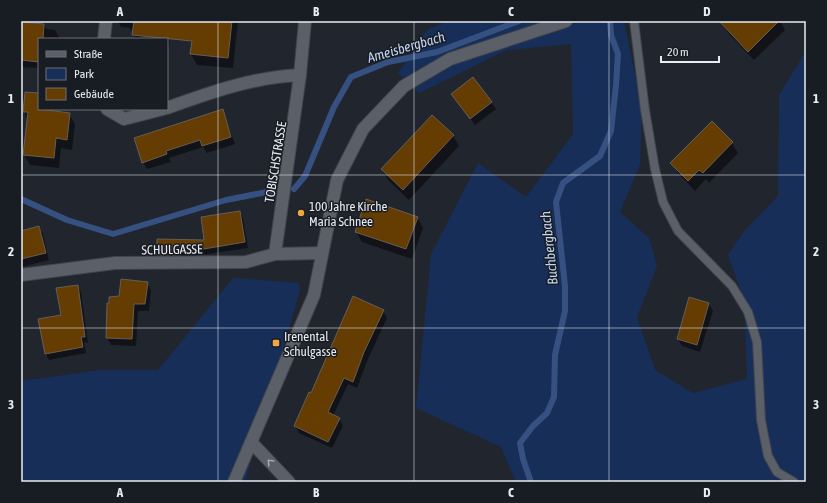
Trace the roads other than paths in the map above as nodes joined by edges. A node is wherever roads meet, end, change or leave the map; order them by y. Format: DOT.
graph roads {
  1 [pos="106,21"];
  2 [pos="305,21"];
  3 [pos="566,21"];
  4 [pos="634,21"];
  5 [pos="104,38"];
  6 [pos="300,75"];
  7 [pos="168,108"];
  8 [pos="109,110"];
  9 [pos="159,110"];
  10 [pos="275,254"];
  11 [pos="322,254"];
  12 [pos="21,275"];
  13 [pos="250,442"];
  14 [pos="234,482"];
  15 [pos="289,482"];
  16 [pos="794,482"];
  1 -- 5 [label="street"];
  2 -- 6 [label="street, TOBISCHSTRASSE"];
  3 -- 11 [label="street"];
  4 -- 16 [label="lane"];
  6 -- 7 [label="street"];
  6 -- 10 [label="street, TOBISCHSTRASSE"];
  8 -- 9 [label="street"];
  10 -- 11 [label="street, SCHULGASSE"];
  10 -- 12 [label="street, SCHULGASSE"];
  11 -- 13 [label="street"];
  13 -- 14 [label="street"];
  15 -- 13 [label="street, one-way"];
}
